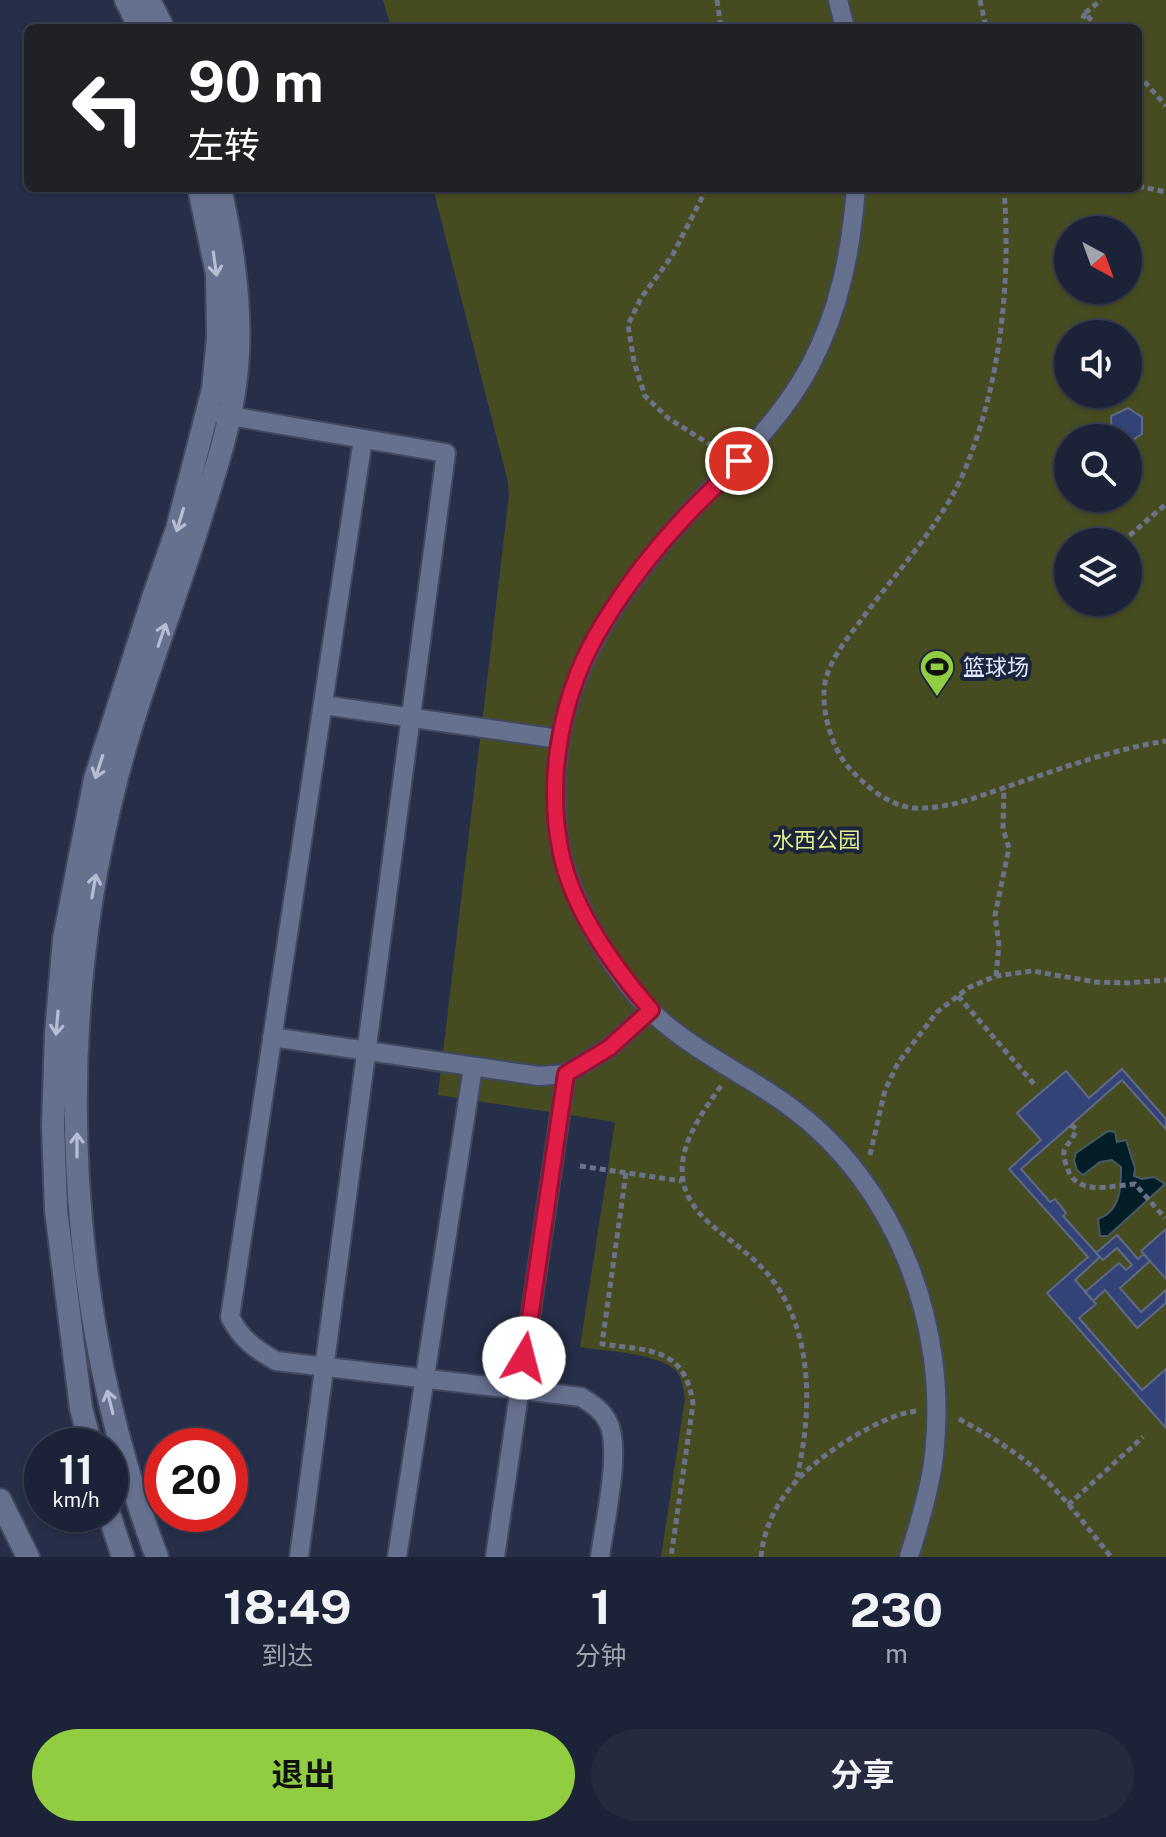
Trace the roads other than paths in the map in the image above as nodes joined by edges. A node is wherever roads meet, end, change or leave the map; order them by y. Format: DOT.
graph roads {
  1 [pos="126,0"];
  2 [pos="149,0"];
  3 [pos="838,0"];
  4 [pos="138,24"];
  5 [pos="161,24"];
  6 [pos="844,24"];
  7 [pos="200,192"];
  8 [pos="221,192"];
  9 [pos="856,192"];
  10 [pos="218,414"];
  11 [pos="363,439"];
  12 [pos="323,705"];
  13 [pos="411,718"];
  14 [pos="559,739"];
  15 [pos="651,1010"];
  16 [pos="272,1037"];
  17 [pos="368,1052"];
  18 [pos="473,1067"];
  19 [pos="566,1074"];
  20 [pos="326,1367"];
  21 [pos="425,1378"];
  22 [pos="519,1390"];
  23 [pos="86,1428"];
  24 [pos="0,1500"];
  25 [pos="115,1532"];
  26 [pos="28,1557"];
  27 [pos="123,1557"];
  28 [pos="157,1557"];
  29 [pos="299,1557"];
  30 [pos="397,1557"];
  31 [pos="495,1557"];
  32 [pos="600,1557"];
  33 [pos="909,1557"];
  1 -- 4 [label="street"];
  2 -- 5 [label="street"];
  3 -- 6 [label="lane"];
  7 -- 10 [label="street, one-way"];
  8 -- 10 [label="street"];
  9 -- 14 [label="lane"];
  10 -- 11 [label="lane"];
  10 -- 23 [label="street, one-way"];
  28 -- 10 [label="street, one-way"];
  11 -- 12 [label="lane"];
  11 -- 13 [label="lane"];
  12 -- 13 [label="lane"];
  12 -- 16 [label="lane"];
  13 -- 14 [label="lane"];
  13 -- 17 [label="lane"];
  14 -- 15 [label="lane"];
  15 -- 19 [label="lane"];
  15 -- 33 [label="lane"];
  16 -- 17 [label="lane"];
  16 -- 20 [label="lane"];
  17 -- 18 [label="lane"];
  17 -- 20 [label="lane"];
  18 -- 19 [label="lane"];
  18 -- 21 [label="lane"];
  19 -- 22 [label="lane"];
  20 -- 21 [label="lane"];
  20 -- 29 [label="lane"];
  21 -- 22 [label="lane"];
  21 -- 30 [label="lane"];
  22 -- 31 [label="lane"];
  22 -- 32 [label="lane"];
  24 -- 26 [label="street"];
  25 -- 27 [label="street"];
}
